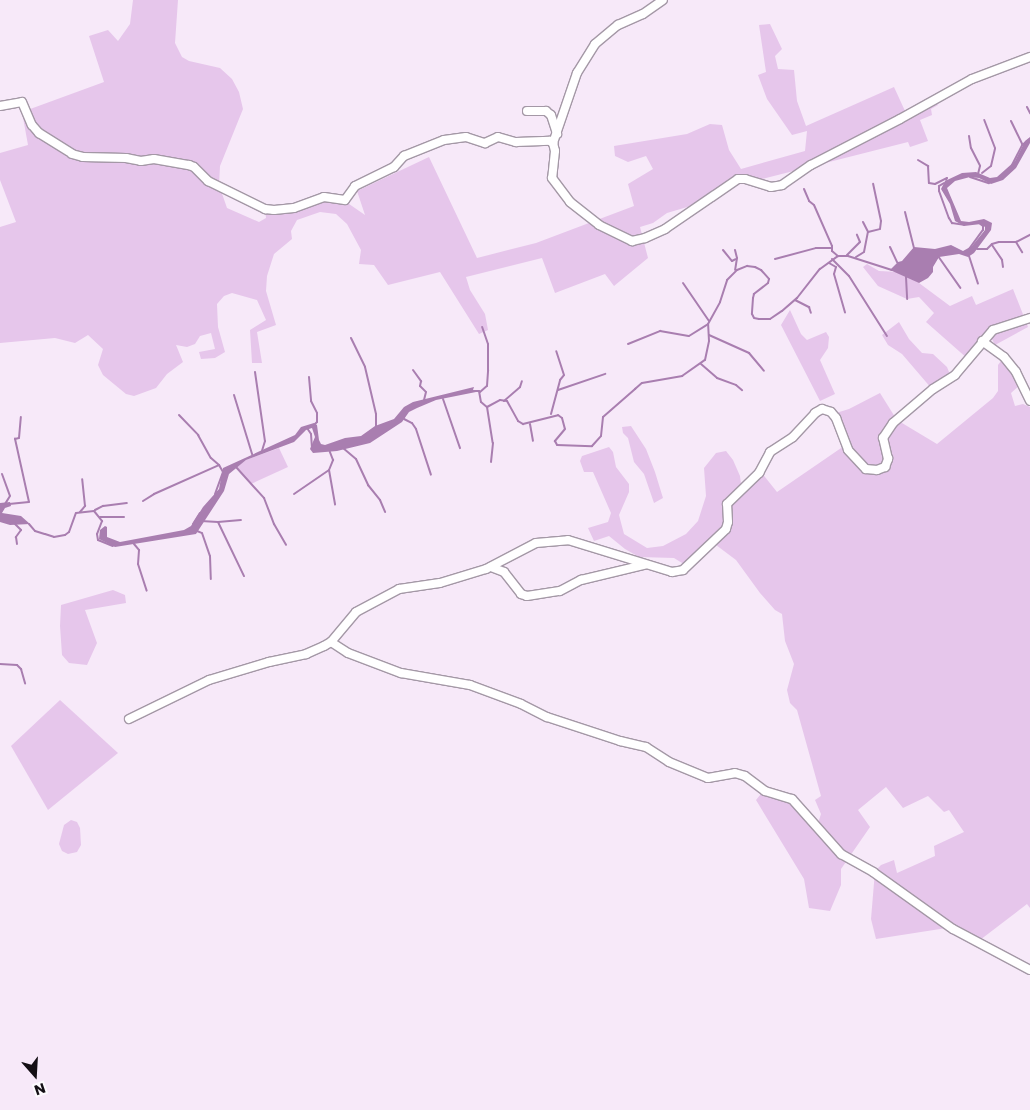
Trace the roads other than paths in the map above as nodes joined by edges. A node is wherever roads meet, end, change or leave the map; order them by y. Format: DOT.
graph roads {
  1 [pos="663,0"];
  2 [pos="1030,57"];
  3 [pos="0,106"];
  4 [pos="526,111"];
  5 [pos="557,134"];
  6 [pos="553,143"];
  7 [pos="1030,318"];
  8 [pos="982,341"];
  9 [pos="1030,401"];
  10 [pos="644,564"];
  11 [pos="491,567"];
  12 [pos="331,642"];
  13 [pos="129,719"];
  14 [pos="1030,970"];
  1 -- 5 [label="street"];
  2 -- 6 [label="street"];
  3 -- 6 [label="street"];
  4 -- 5 [label="street"];
  5 -- 6 [label="street"];
  7 -- 8 [label="street"];
  8 -- 9 [label="street"];
  8 -- 10 [label="street"];
  10 -- 11 [label="street"];
  10 -- 11 [label="street"];
  11 -- 12 [label="street"];
  12 -- 13 [label="street"];
  12 -- 14 [label="street"];
}
